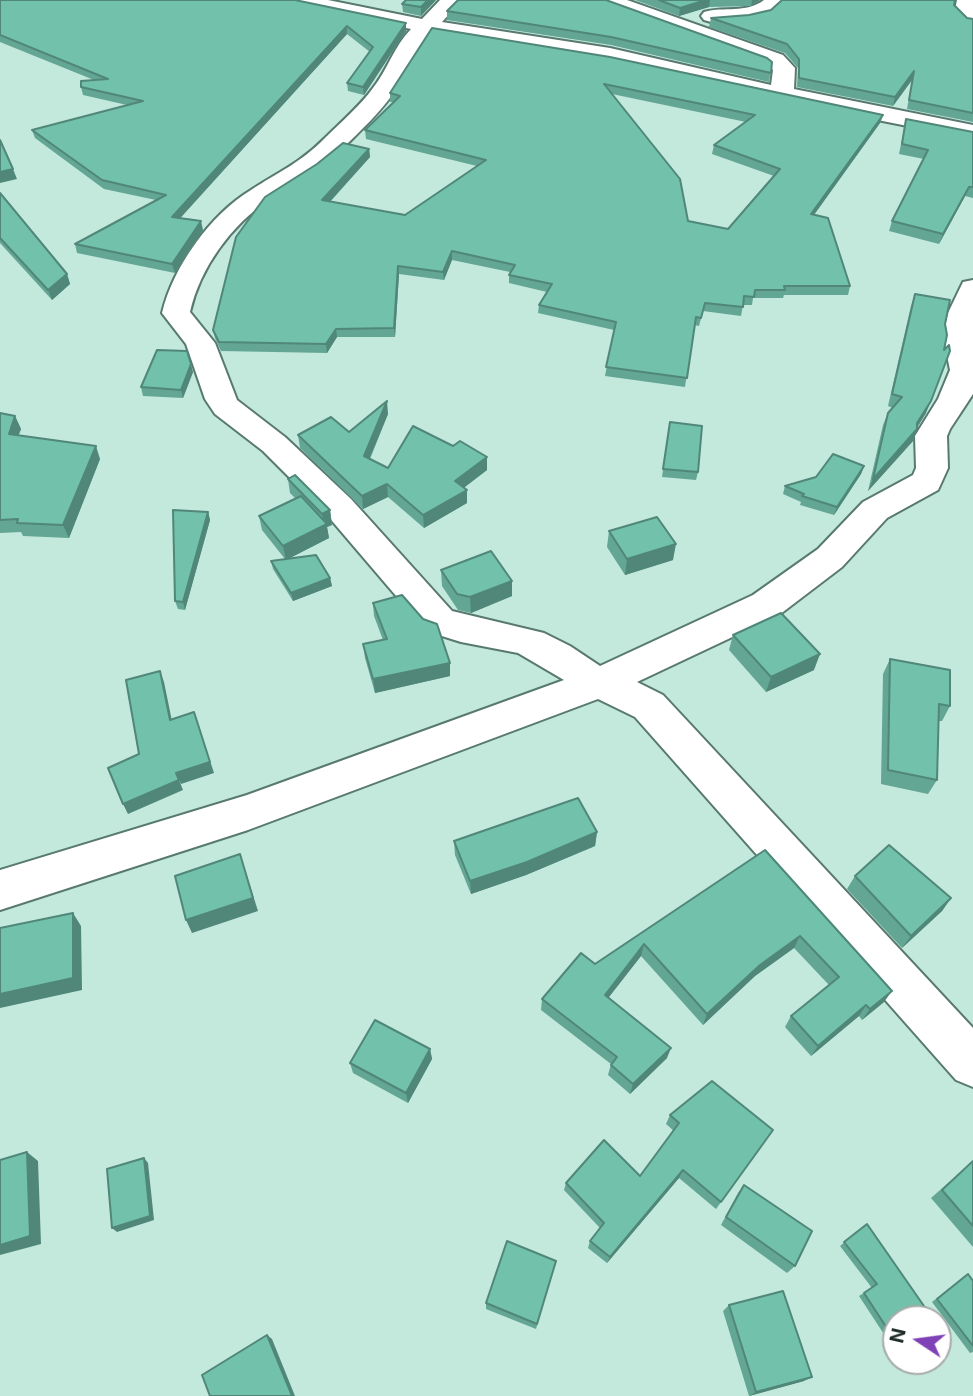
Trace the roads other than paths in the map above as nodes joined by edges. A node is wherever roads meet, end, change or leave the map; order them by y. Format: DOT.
graph roads {
  1 [pos="298,0"];
  2 [pos="452,0"];
  3 [pos="607,0"];
  4 [pos="777,0"];
  5 [pos="967,0"];
  6 [pos="973,21"];
  7 [pos="425,26"];
  8 [pos="678,26"];
  9 [pos="782,94"];
  10 [pos="973,132"];
  11 [pos="973,288"];
  12 [pos="969,377"];
  13 [pos="597,684"];
  14 [pos="0,890"];
  15 [pos="973,1063"];
  1 -- 7 [label="street"];
  2 -- 7 [label="street"];
  3 -- 8 [label="street"];
  4 -- 8 [label="street"];
  5 -- 6 [label="street"];
  7 -- 9 [label="street"];
  7 -- 13 [label="street"];
  8 -- 9 [label="street"];
  9 -- 10 [label="street"];
  11 -- 12 [label="street"];
  12 -- 13 [label="street"];
  13 -- 14 [label="street"];
  13 -- 15 [label="street"];
}
